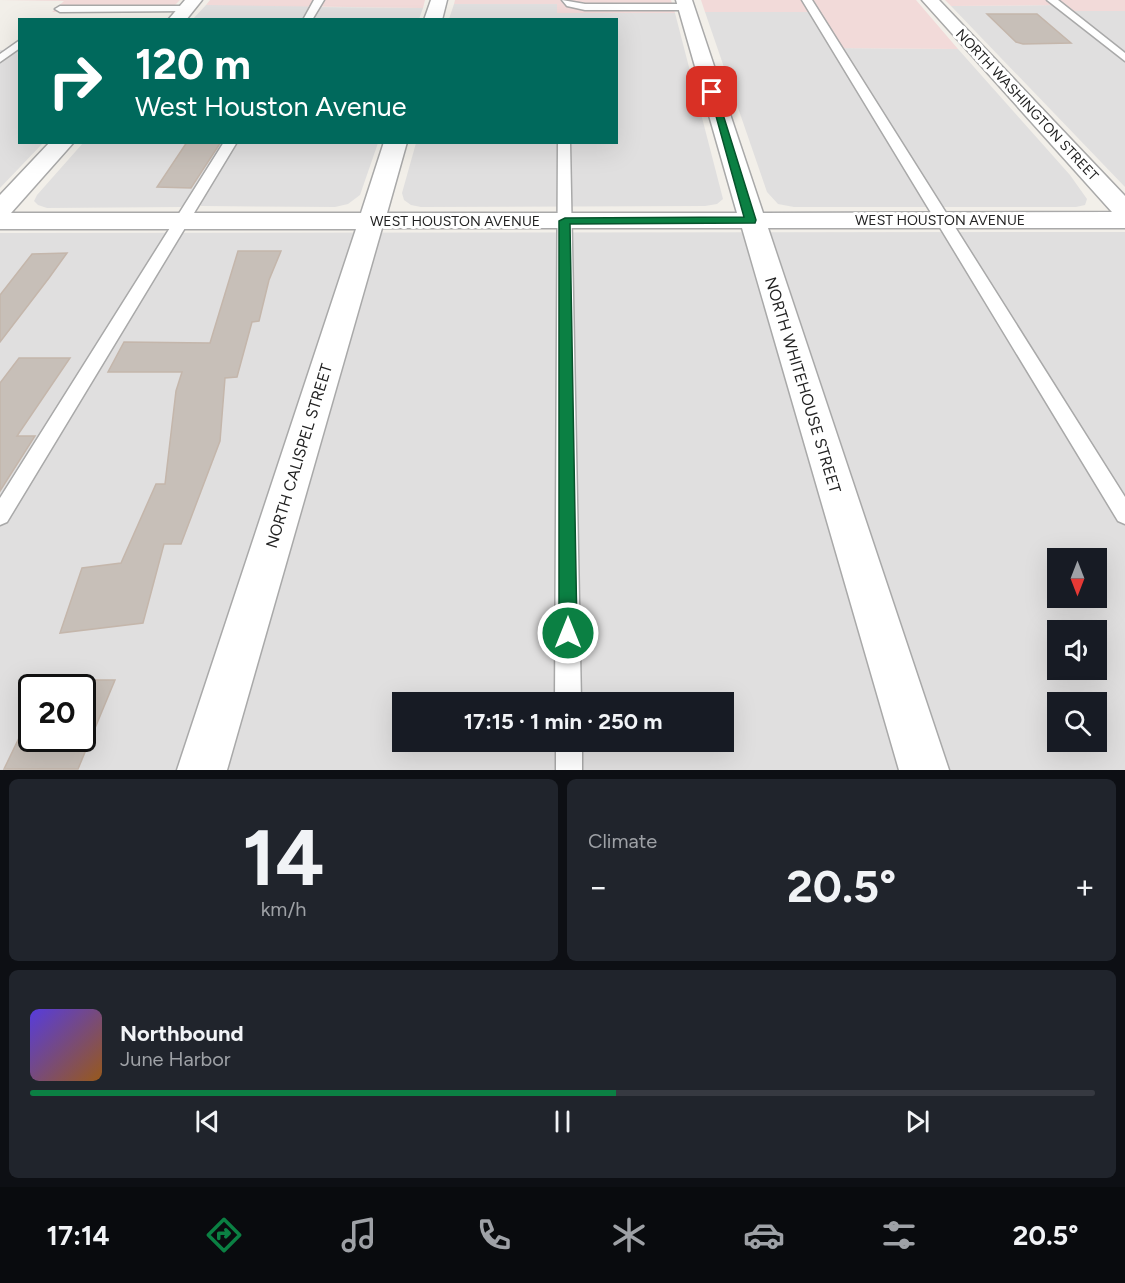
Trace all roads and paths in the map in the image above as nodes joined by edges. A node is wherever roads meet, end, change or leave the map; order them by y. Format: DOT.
graph roads {
  1 [pos="71,0"];
  2 [pos="150,0"];
  3 [pos="319,0"];
  4 [pos="439,0"];
  5 [pos="567,0"];
  6 [pos="807,0"];
  7 [pos="930,0"];
  8 [pos="1052,0"];
  9 [pos="685,3"];
  10 [pos="141,9"];
  11 [pos="185,9"];
  12 [pos="308,18"];
  13 [pos="434,18"];
  14 [pos="18,44"];
  15 [pos="0,58"];
  16 [pos="1125,58"];
  17 [pos="61,144"];
  18 [pos="230,144"];
  19 [pos="395,144"];
  20 [pos="564,144"];
  21 [pos="0,210"];
  22 [pos="1125,211"];
  23 [pos="751,220"];
  24 [pos="942,220"];
  25 [pos="1125,220"];
  26 [pos="0,221"];
  27 [pos="183,221"];
  28 [pos="372,221"];
  29 [pos="565,221"];
  30 [pos="1125,515"];
  31 [pos="0,516"];
  32 [pos="568,692"];
  33 [pos="569,752"];
  34 [pos="202,770"];
  35 [pos="569,770"];
  36 [pos="924,770"];
  1 -- 10 [label="lane"];
  2 -- 10 [label="lane"];
  3 -- 12 [label="lane"];
  4 -- 13 [label="street"];
  5 -- 9 [label="lane"];
  6 -- 24 [label="lane"];
  7 -- 22 [label="street, NORTH WASHINGTON STREET"];
  8 -- 16 [label="lane"];
  9 -- 23 [label="street, NORTH WHITEHOUSE STREET"];
  10 -- 11 [label="lane"];
  14 -- 15 [label="lane"];
  17 -- 21 [label="street"];
  18 -- 27 [label="lane"];
  19 -- 28 [label="street, NORTH CALISPEL STREET"];
  20 -- 29 [label="lane"];
  23 -- 24 [label="street, WEST HOUSTON AVENUE"];
  23 -- 29 [label="street, WEST HOUSTON AVENUE"];
  23 -- 36 [label="street, NORTH WHITEHOUSE STREET"];
  24 -- 25 [label="street, WEST HOUSTON AVENUE"];
  24 -- 30 [label="lane"];
  26 -- 27 [label="street, WEST HOUSTON AVENUE"];
  27 -- 28 [label="street, WEST HOUSTON AVENUE"];
  27 -- 31 [label="lane"];
  28 -- 29 [label="street, WEST HOUSTON AVENUE"];
  28 -- 34 [label="street, NORTH CALISPEL STREET"];
  29 -- 32 [label="lane"];
  33 -- 35 [label="lane"];
}
